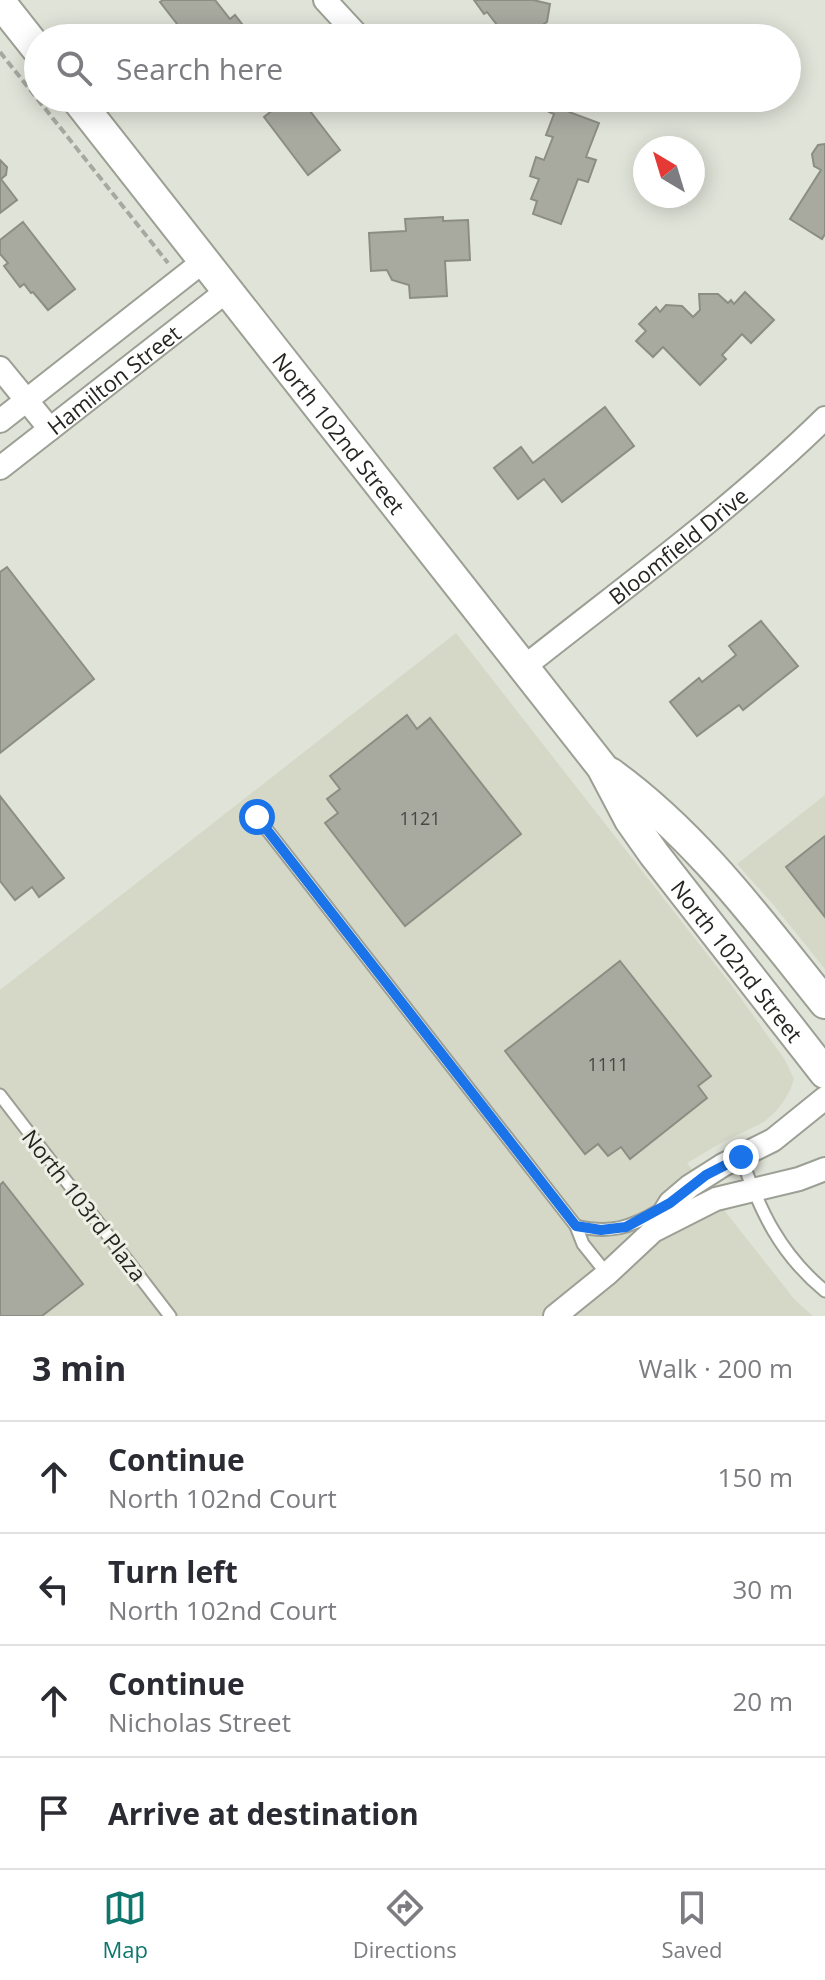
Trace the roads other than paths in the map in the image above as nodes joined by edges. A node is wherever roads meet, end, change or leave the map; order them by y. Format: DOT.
graph roads {
  1 [pos="325,0"];
  2 [pos="0,2"];
  3 [pos="347,24"];
  4 [pos="24,32"];
  5 [pos="87,112"];
  6 [pos="205,260"];
  7 [pos="228,290"];
  8 [pos="0,368"];
  9 [pos="25,400"];
  10 [pos="825,418"];
  11 [pos="0,421"];
  12 [pos="50,429"];
  13 [pos="0,468"];
  14 [pos="524,667"];
  15 [pos="602,767"];
  16 [pos="257,817"];
  17 [pos="825,1003"];
  18 [pos="825,1073"];
  19 [pos="0,1095"];
  20 [pos="825,1098"];
  21 [pos="741,1157"];
  22 [pos="825,1169"];
  23 [pos="753,1190"];
  24 [pos="670,1203"];
  25 [pos="576,1226"];
  26 [pos="653,1231"];
  27 [pos="607,1274"];
  28 [pos="825,1291"];
  29 [pos="170,1316"];
  30 [pos="555,1316"];
  1 -- 3 [label="street"];
  2 -- 4 [label="main road"];
  5 -- 6 [label="main road, North 102nd Street"];
  6 -- 7 [label="main road, North 102nd Street"];
  6 -- 9 [label="street, Hamilton Street"];
  7 -- 12 [label="street, Hamilton Street"];
  7 -- 14 [label="main road, North 102nd Street"];
  8 -- 9 [label="street"];
  9 -- 11 [label="street, Hamilton Street"];
  9 -- 12 [label="street"];
  10 -- 14 [label="street, Bloomfield Drive"];
  12 -- 13 [label="street, Hamilton Street"];
  14 -- 15 [label="main road, North 102nd Street"];
  15 -- 17 [label="main road, North 102nd Street"];
  15 -- 18 [label="main road, North 102nd Street"];
  16 -- 25 [label="lane"];
  19 -- 29 [label="lane, North 103rd Plaza"];
  20 -- 21 [label="street"];
  21 -- 23 [label="lane"];
  21 -- 24 [label="street"];
  22 -- 23 [label="street"];
  23 -- 26 [label="street"];
  23 -- 28 [label="lane"];
  24 -- 25 [label="lane"];
  24 -- 26 [label="street"];
  25 -- 27 [label="lane"];
  26 -- 27 [label="street"];
  27 -- 30 [label="street"];
}
